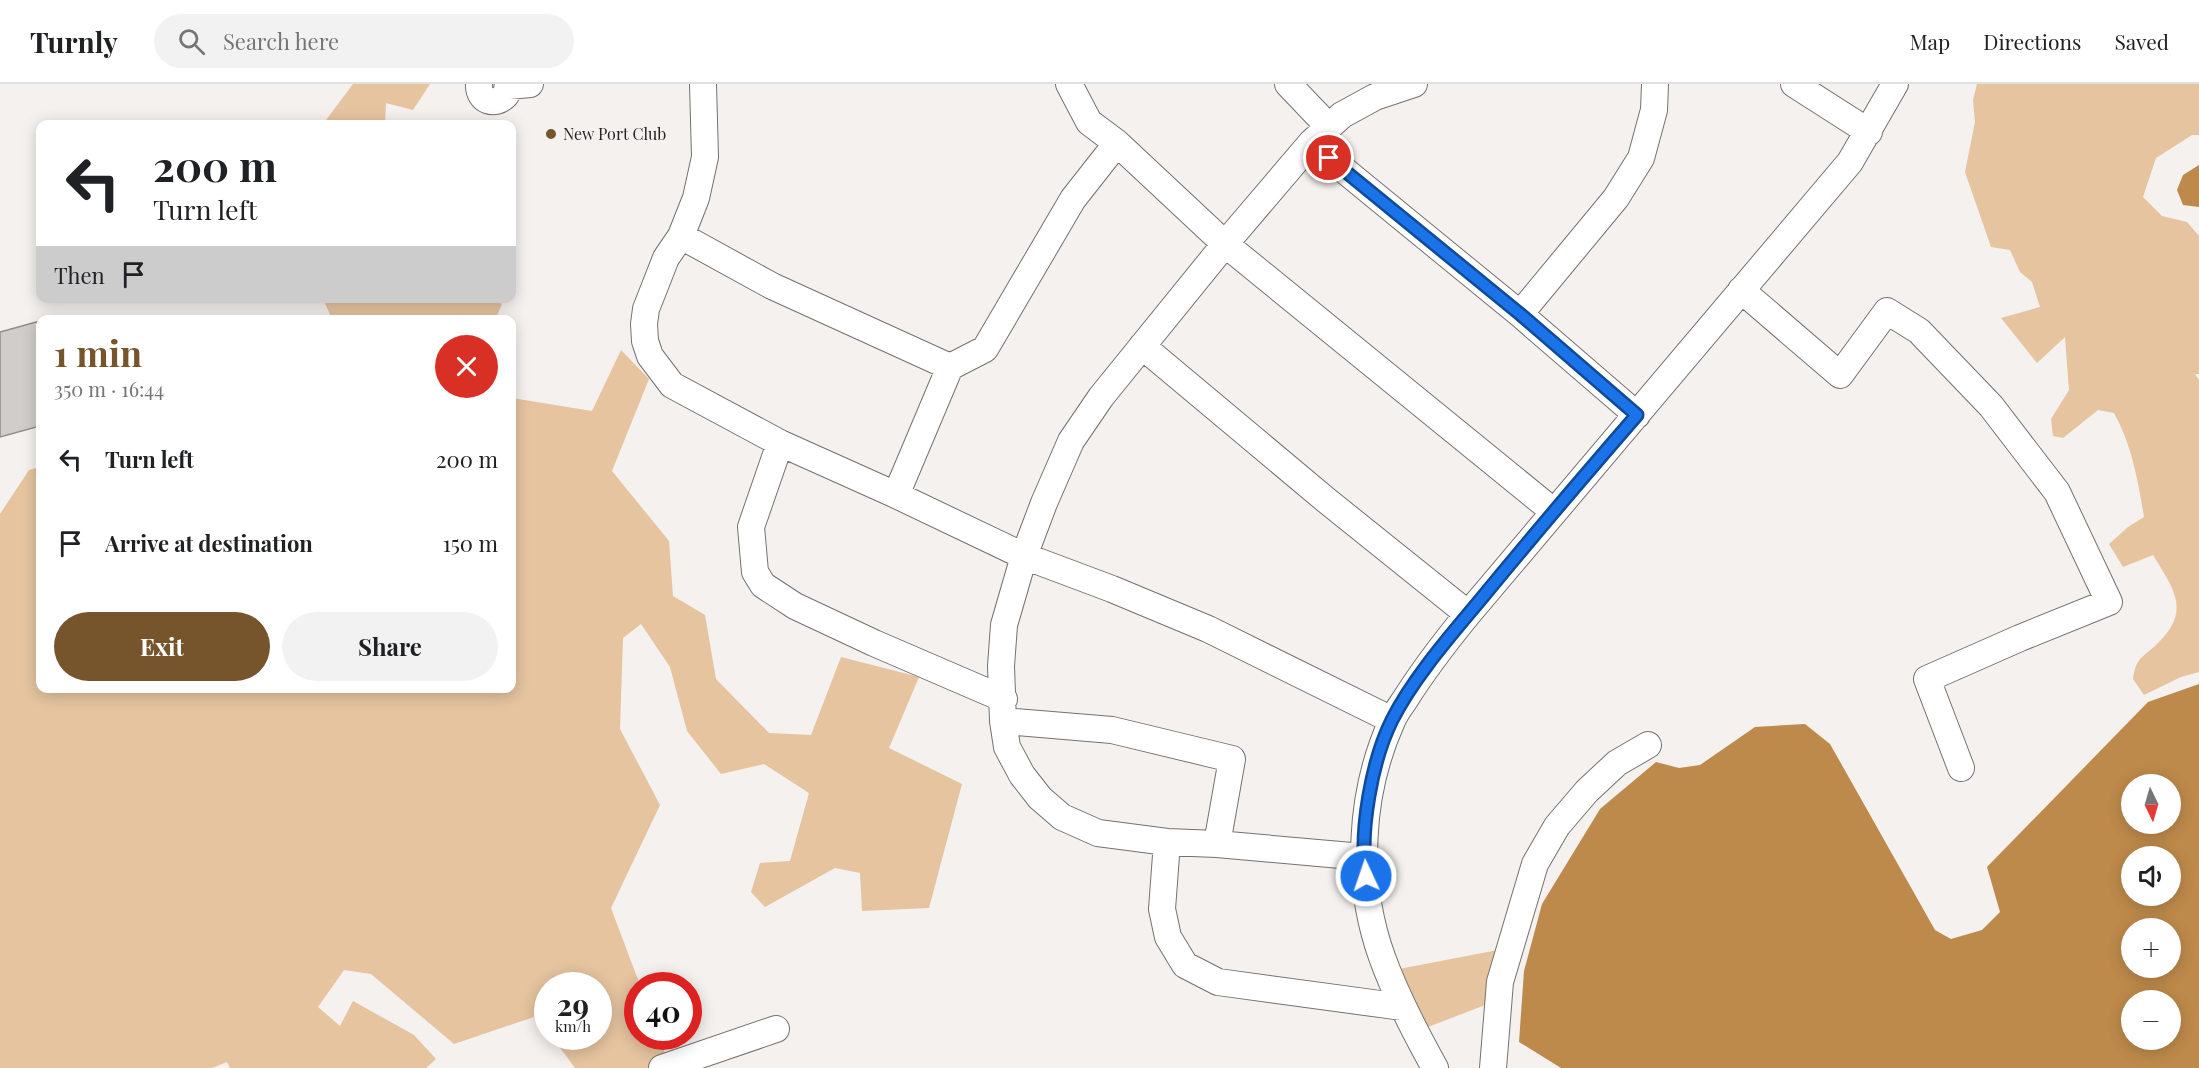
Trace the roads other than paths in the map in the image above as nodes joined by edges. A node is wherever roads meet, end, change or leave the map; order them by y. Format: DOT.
graph roads {
  1 [pos="479,84"];
  2 [pos="703,84"];
  3 [pos="1069,84"];
  4 [pos="1288,84"];
  5 [pos="1414,84"];
  6 [pos="1655,84"];
  7 [pos="1794,84"];
  8 [pos="1895,84"];
  9 [pos="515,85"];
  10 [pos="1869,132"];
  11 [pos="1320,135"];
  12 [pos="1117,143"];
  13 [pos="681,236"];
  14 [pos="1225,244"];
  15 [pos="1741,290"];
  16 [pos="1520,314"];
  17 [pos="1142,346"];
  18 [pos="950,368"];
  19 [pos="1637,415"];
  20 [pos="780,443"];
  21 [pos="896,495"];
  22 [pos="1553,512"];
  23 [pos="1024,556"];
  24 [pos="1468,614"];
  25 [pos="1004,710"];
  26 [pos="1392,720"];
  27 [pos="1648,745"];
  28 [pos="1961,768"];
  29 [pos="1167,842"];
  30 [pos="1217,844"];
  31 [pos="1363,858"];
  32 [pos="1402,1006"];
  33 [pos="776,1029"];
  34 [pos="662,1068"];
  35 [pos="1435,1068"];
  36 [pos="1493,1068"];
  1 -- 9 [label="street"];
  2 -- 13 [label="street"];
  3 -- 12 [label="street"];
  4 -- 11 [label="street"];
  5 -- 11 [label="street"];
  6 -- 16 [label="street"];
  7 -- 10 [label="street"];
  8 -- 10 [label="street"];
  10 -- 15 [label="street"];
  11 -- 14 [label="street"];
  11 -- 16 [label="street"];
  12 -- 14 [label="street"];
  12 -- 18 [label="street"];
  13 -- 18 [label="street"];
  13 -- 20 [label="street"];
  14 -- 17 [label="street"];
  14 -- 22 [label="street"];
  15 -- 19 [label="street"];
  15 -- 28 [label="street"];
  16 -- 19 [label="street"];
  17 -- 23 [label="street"];
  17 -- 24 [label="street"];
  18 -- 21 [label="street"];
  19 -- 22 [label="street"];
  20 -- 21 [label="street"];
  20 -- 25 [label="street"];
  21 -- 23 [label="street"];
  22 -- 24 [label="street"];
  23 -- 25 [label="street"];
  23 -- 26 [label="street"];
  24 -- 26 [label="street"];
  25 -- 29 [label="street"];
  25 -- 30 [label="street"];
  26 -- 31 [label="street"];
  27 -- 36 [label="street"];
  29 -- 30 [label="street"];
  29 -- 32 [label="street"];
  30 -- 31 [label="street"];
  31 -- 32 [label="street"];
  32 -- 35 [label="street"];
  33 -- 34 [label="street"];
}
